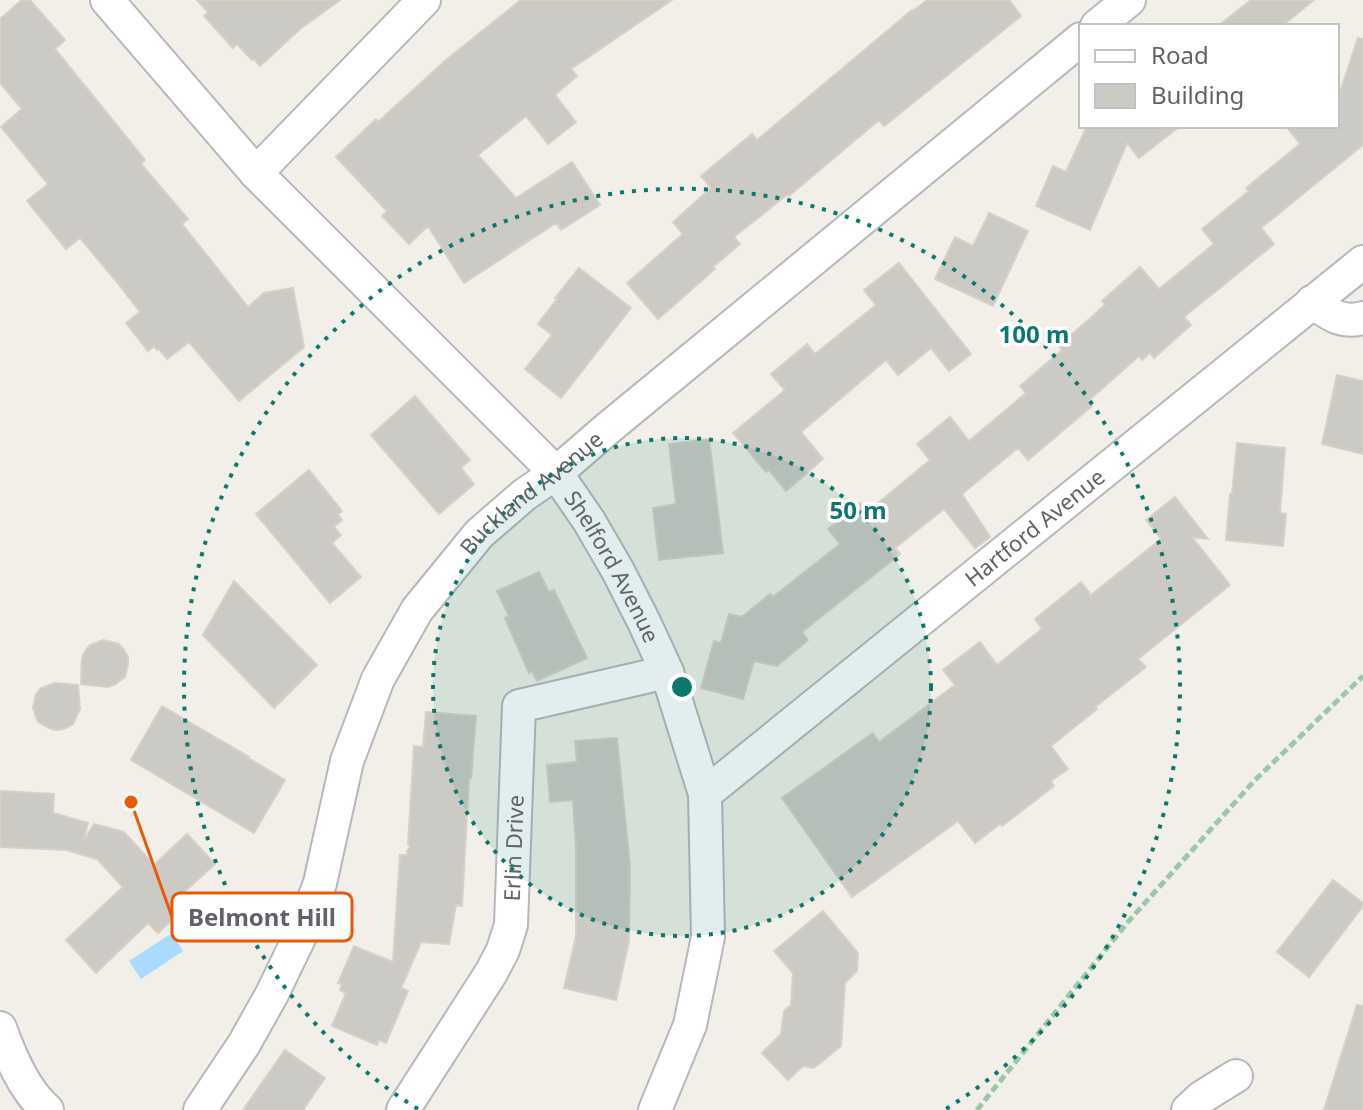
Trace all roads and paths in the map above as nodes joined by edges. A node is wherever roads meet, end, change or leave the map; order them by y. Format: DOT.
graph roads {
  1 [pos="107,0"];
  2 [pos="424,0"];
  3 [pos="1129,0"];
  4 [pos="1099,24"];
  5 [pos="1079,41"];
  6 [pos="256,173"];
  7 [pos="1363,262"];
  8 [pos="1312,302"];
  9 [pos="1363,318"];
  10 [pos="556,473"];
  11 [pos="667,672"];
  12 [pos="1363,676"];
  13 [pos="705,794"];
  14 [pos="0,1028"];
  15 [pos="1236,1076"];
  16 [pos="47,1110"];
  17 [pos="200,1110"];
  18 [pos="403,1110"];
  19 [pos="655,1110"];
  20 [pos="977,1110"];
  21 [pos="1188,1110"];
  1 -- 6 [label="street, Shelford Avenue"];
  2 -- 6 [label="street"];
  3 -- 4 [label="street"];
  5 -- 10 [label="street, Buckland Avenue"];
  6 -- 10 [label="street, Shelford Avenue"];
  7 -- 8 [label="street, Hartford Avenue"];
  8 -- 9 [label="street"];
  8 -- 13 [label="street, Hartford Avenue"];
  10 -- 11 [label="street, Shelford Avenue"];
  10 -- 17 [label="street, Buckland Avenue"];
  11 -- 13 [label="street, Shelford Avenue"];
  11 -- 18 [label="street, Erlin Drive"];
  12 -- 20 [label="path"];
  13 -- 19 [label="street, Shelford Avenue"];
  14 -- 16 [label="street"];
  15 -- 21 [label="street"];
}
